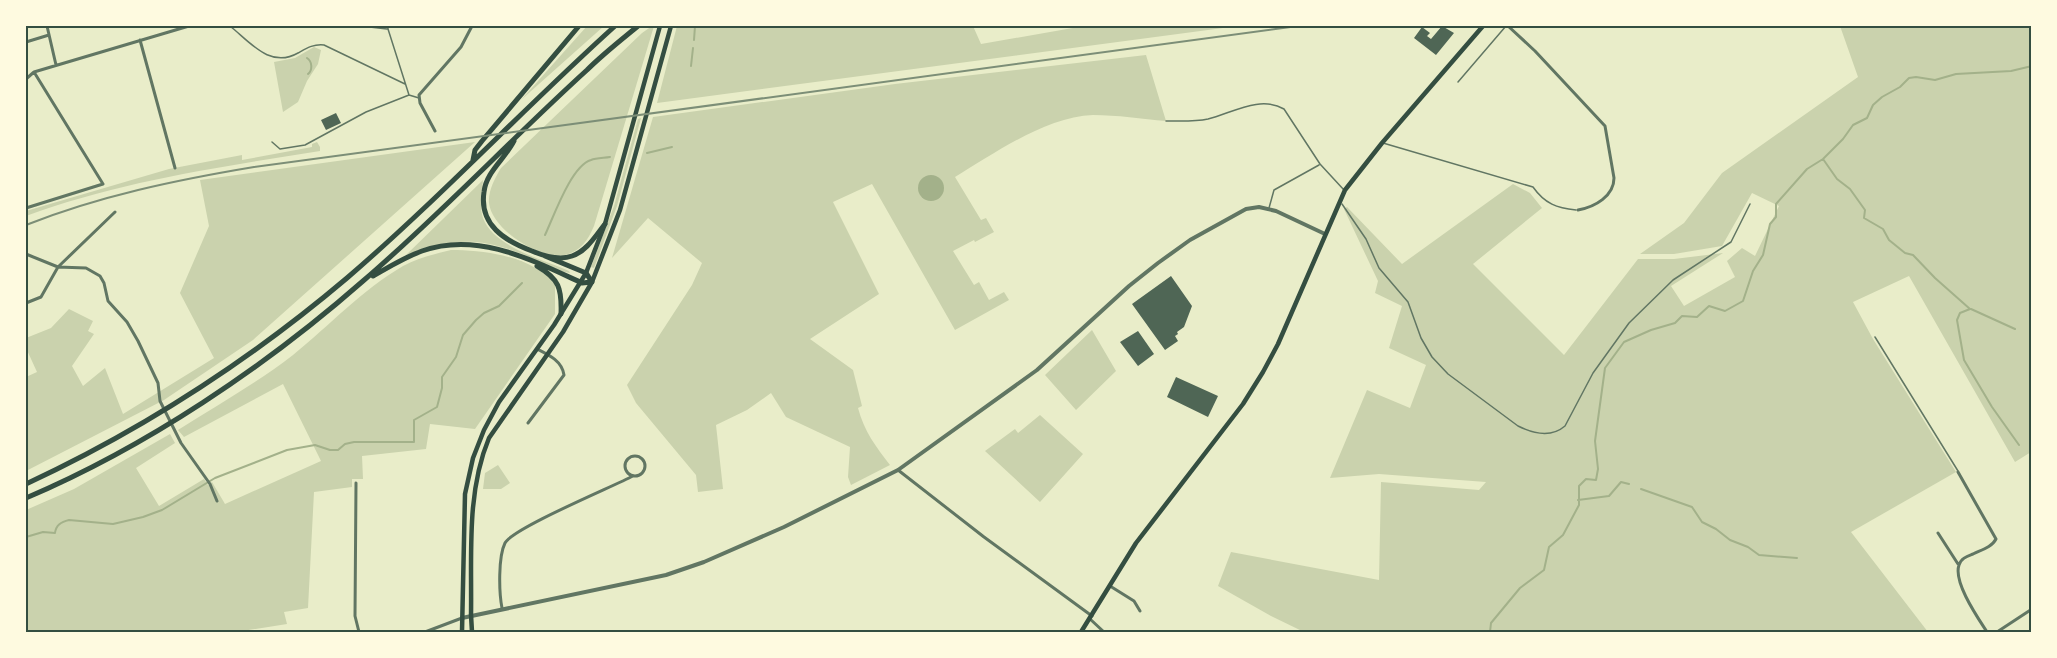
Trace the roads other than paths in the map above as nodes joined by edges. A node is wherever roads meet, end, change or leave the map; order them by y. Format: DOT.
graph roads {
  1 [pos="47,26"];
  2 [pos="189,26"];
  3 [pos="230,26"];
  4 [pos="361,26"];
  5 [pos="388,26"];
  6 [pos="472,26"];
  7 [pos="579,26"];
  8 [pos="615,26"];
  9 [pos="637,26"];
  10 [pos="660,26"];
  11 [pos="671,26"];
  12 [pos="1483,26"];
  13 [pos="1507,26"];
  14 [pos="388,29"];
  15 [pos="49,35"];
  16 [pos="140,40"];
  17 [pos="26,42"];
  18 [pos="56,65"];
  19 [pos="34,72"];
  20 [pos="26,79"];
  21 [pos="1458,82"];
  22 [pos="405,84"];
  23 [pos="409,94"];
  24 [pos="419,98"];
  25 [pos="1166,121"];
  26 [pos="435,131"];
  27 [pos="516,137"];
  28 [pos="272,141"];
  29 [pos="1382,143"];
  30 [pos="473,161"];
  31 [pos="1320,164"];
  32 [pos="175,168"];
  33 [pos="1345,190"];
  34 [pos="1340,201"];
  35 [pos="1750,204"];
  36 [pos="26,208"];
  37 [pos="1269,209"];
  38 [pos="1578,210"];
  39 [pos="115,212"];
  40 [pos="605,224"];
  41 [pos="1324,234"];
  42 [pos="26,254"];
  43 [pos="545,256"];
  44 [pos="528,260"];
  45 [pos="58,267"];
  46 [pos="586,273"];
  47 [pos="363,281"];
  48 [pos="592,282"];
  49 [pos="582,283"];
  50 [pos="26,303"];
  51 [pos="561,314"];
  52 [pos="1875,337"];
  53 [pos="537,349"];
  54 [pos="547,354"];
  55 [pos="528,423"];
  56 [pos="898,470"];
  57 [pos="1959,472"];
  58 [pos="633,476"];
  59 [pos="356,483"];
  60 [pos="26,484"];
  61 [pos="26,498"];
  62 [pos="217,501"];
  63 [pos="1938,533"];
  64 [pos="1959,565"];
  65 [pos="1110,586"];
  66 [pos="502,608"];
  67 [pos="2031,609"];
  68 [pos="1140,611"];
  69 [pos="471,615"];
  70 [pos="1091,617"];
  71 [pos="462,618"];
  72 [pos="358,633"];
  73 [pos="425,633"];
  74 [pos="462,633"];
  75 [pos="472,633"];
  76 [pos="1081,633"];
  77 [pos="1104,633"];
  78 [pos="1988,633"];
  79 [pos="1997,633"];
  1 -- 15 [label="street"];
  2 -- 16 [label="street"];
  3 -- 22 [label="lane"];
  4 -- 14 [label="lane"];
  5 -- 14 [label="lane"];
  6 -- 24 [label="street"];
  7 -- 30 [label="highway"];
  8 -- 30 [label="highway"];
  9 -- 27 [label="highway"];
  10 -- 40 [label="main road"];
  11 -- 48 [label="main road"];
  12 -- 29 [label="main road"];
  13 -- 21 [label="lane"];
  13 -- 38 [label="street"];
  14 -- 22 [label="lane"];
  15 -- 17 [label="street"];
  15 -- 18 [label="street"];
  16 -- 18 [label="street"];
  16 -- 32 [label="street"];
  18 -- 19 [label="street"];
  19 -- 20 [label="street"];
  19 -- 36 [label="street"];
  22 -- 23 [label="lane"];
  23 -- 24 [label="lane"];
  23 -- 28 [label="lane"];
  24 -- 26 [label="street"];
  25 -- 31 [label="lane"];
  27 -- 43 [label="highway"];
  27 -- 47 [label="highway"];
  29 -- 33 [label="main road"];
  29 -- 38 [label="lane"];
  30 -- 60 [label="highway"];
  31 -- 33 [label="lane"];
  31 -- 37 [label="lane"];
  33 -- 34 [label="main road"];
  34 -- 35 [label="lane"];
  34 -- 41 [label="main road"];
  37 -- 41 [label="street"];
  37 -- 56 [label="street"];
  39 -- 45 [label="street"];
  40 -- 43 [label="highway"];
  40 -- 46 [label="main road"];
  41 -- 65 [label="main road"];
  42 -- 45 [label="street"];
  43 -- 46 [label="highway"];
  44 -- 47 [label="highway"];
  44 -- 49 [label="highway"];
  44 -- 51 [label="highway"];
  45 -- 50 [label="street"];
  45 -- 62 [label="street"];
  46 -- 48 [label="highway"];
  46 -- 49 [label="main road"];
  47 -- 61 [label="highway"];
  48 -- 49 [label="highway"];
  48 -- 54 [label="main road"];
  49 -- 51 [label="main road"];
  51 -- 53 [label="main road"];
  52 -- 57 [label="lane"];
  53 -- 54 [label="street"];
  53 -- 71 [label="main road"];
  54 -- 55 [label="street"];
  54 -- 69 [label="main road"];
  56 -- 66 [label="street"];
  56 -- 70 [label="street"];
  57 -- 64 [label="street"];
  58 -- 58 [label="street"];
  58 -- 66 [label="street"];
  59 -- 72 [label="street"];
  63 -- 64 [label="street"];
  64 -- 78 [label="street"];
  65 -- 68 [label="street"];
  65 -- 70 [label="main road"];
  66 -- 69 [label="street"];
  67 -- 79 [label="street"];
  69 -- 71 [label="street"];
  69 -- 75 [label="main road"];
  70 -- 76 [label="main road"];
  70 -- 77 [label="street"];
  71 -- 73 [label="street"];
  71 -- 74 [label="main road"];
}
